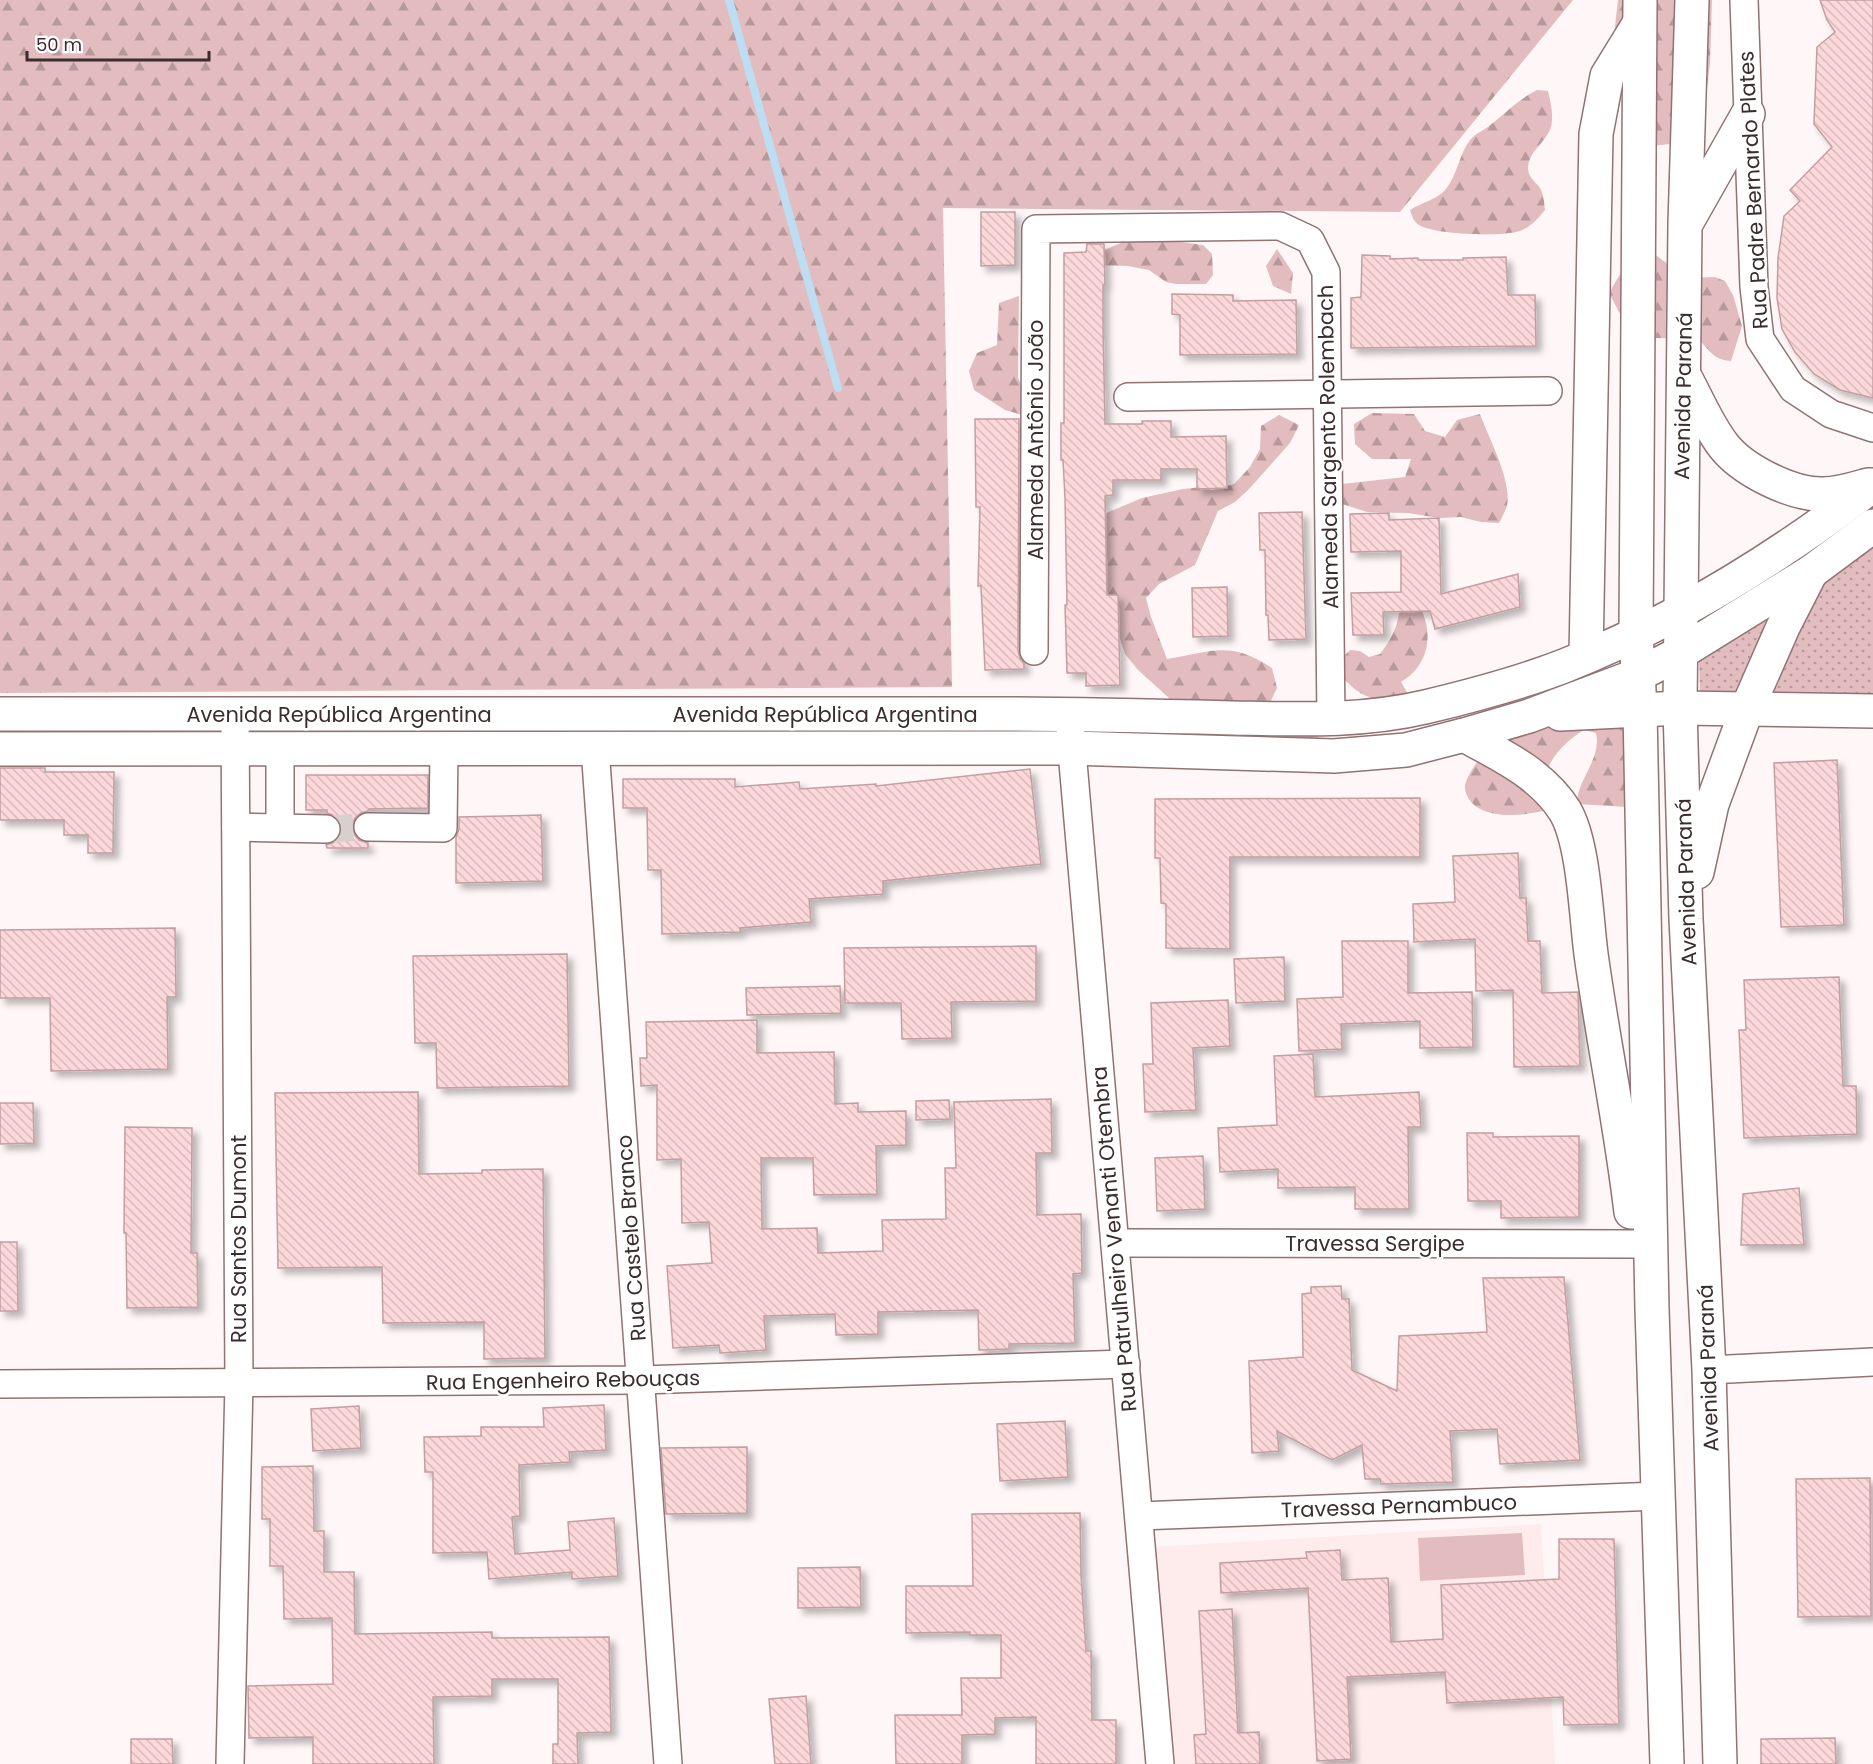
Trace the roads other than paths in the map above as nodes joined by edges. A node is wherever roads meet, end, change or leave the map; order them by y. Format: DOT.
graph roads {
  1 [pos="1692,0"];
  2 [pos="1744,0"];
  3 [pos="1640,11"];
  4 [pos="1748,114"];
  5 [pos="1685,224"];
  6 [pos="1036,229"];
  7 [pos="1683,372"];
  8 [pos="1548,391"];
  9 [pos="1328,393"];
  10 [pos="1128,397"];
  11 [pos="1873,428"];
  12 [pos="1873,485"];
  13 [pos="1873,526"];
  14 [pos="1811,572"];
  15 [pos="1680,612"];
  16 [pos="1636,633"];
  17 [pos="1035,651"];
  18 [pos="1680,653"];
  19 [pos="1586,656"];
  20 [pos="1638,675"];
  21 [pos="1680,708"];
  22 [pos="1747,709"];
  23 [pos="1640,710"];
  24 [pos="1873,711"];
  25 [pos="0,714"];
  26 [pos="235,714"];
  27 [pos="1069,714"];
  28 [pos="1529,716"];
  29 [pos="1331,719"];
  30 [pos="1464,735"];
  31 [pos="0,748"];
  32 [pos="236,748"];
  33 [pos="280,748"];
  34 [pos="595,748"];
  35 [pos="1070,748"];
  36 [pos="444,750"];
  37 [pos="236,827"];
  38 [pos="280,827"];
  39 [pos="368,827"];
  40 [pos="326,829"];
  41 [pos="1686,919"];
  42 [pos="1115,1243"];
  43 [pos="1635,1244"];
  44 [pos="1652,1309"];
  45 [pos="1873,1362"];
  46 [pos="1126,1364"];
  47 [pos="1709,1370"];
  48 [pos="641,1380"];
  49 [pos="239,1383"];
  50 [pos="0,1384"];
  51 [pos="1658,1496"];
  52 [pos="1139,1516"];
  53 [pos="230,1764"];
  54 [pos="668,1764"];
  55 [pos="1160,1764"];
  56 [pos="1667,1764"];
  57 [pos="1720,1764"];
  1 -- 5 [label="main road, Avenida Paraná"];
  2 -- 4 [label="street, Rua Padre Bernardo Plates"];
  3 -- 16 [label="main road, Avenida Paraná"];
  3 -- 19 [label="main road"];
  4 -- 5 [label="main road"];
  4 -- 11 [label="street, Rua Padre Bernardo Plates"];
  5 -- 7 [label="main road, Avenida Paraná"];
  6 -- 9 [label="street, Alameda Sargento Rolembach"];
  6 -- 17 [label="street, Alameda Antônio João"];
  7 -- 12 [label="main road"];
  7 -- 15 [label="main road, Avenida Paraná"];
  8 -- 9 [label="street"];
  9 -- 10 [label="street"];
  9 -- 29 [label="street, Alameda Sargento Rolembach"];
  12 -- 15 [label="main road, Avenida República Argentina"];
  13 -- 14 [label="main road, Avenida República Argentina"];
  14 -- 18 [label="main road, Avenida República Argentina"];
  14 -- 22 [label="main road"];
  15 -- 16 [label="main road, Avenida República Argentina"];
  15 -- 18 [label="main road, Avenida Paraná"];
  16 -- 19 [label="main road, Avenida República Argentina"];
  16 -- 20 [label="main road, Avenida Paraná"];
  18 -- 20 [label="main road, Avenida República Argentina"];
  18 -- 21 [label="main road, Avenida Paraná"];
  19 -- 29 [label="main road, Avenida República Argentina"];
  20 -- 23 [label="main road, Avenida Paraná"];
  20 -- 28 [label="main road, Avenida República Argentina"];
  21 -- 22 [label="main road, Avenida República Argentina"];
  21 -- 23 [label="main road, Avenida República Argentina"];
  21 -- 41 [label="main road, Avenida Paraná"];
  22 -- 24 [label="main road, Avenida República Argentina"];
  22 -- 41 [label="main road"];
  23 -- 28 [label="main road, Avenida República Argentina"];
  23 -- 44 [label="main road, Avenida Paraná"];
  25 -- 26 [label="main road, Avenida República Argentina"];
  26 -- 27 [label="main road, Avenida República Argentina"];
  26 -- 32 [label="street, Rua Santos Dumont"];
  27 -- 29 [label="main road, Avenida República Argentina"];
  27 -- 35 [label="street, Rua Patrulheiro Venanti Otembra"];
  28 -- 30 [label="main road, Avenida República Argentina"];
  30 -- 35 [label="main road, Avenida República Argentina"];
  30 -- 43 [label="main road"];
  31 -- 32 [label="main road, Avenida República Argentina"];
  32 -- 33 [label="main road, Avenida República Argentina"];
  32 -- 37 [label="street, Rua Santos Dumont"];
  33 -- 36 [label="main road, Avenida República Argentina"];
  33 -- 38 [label="street"];
  34 -- 35 [label="main road, Avenida República Argentina"];
  34 -- 36 [label="main road, Avenida República Argentina"];
  34 -- 48 [label="street, Rua Castelo Branco"];
  35 -- 42 [label="street, Rua Patrulheiro Venanti Otembra"];
  36 -- 39 [label="street"];
  37 -- 38 [label="street"];
  37 -- 49 [label="street, Rua Santos Dumont"];
  38 -- 40 [label="street"];
  41 -- 47 [label="main road, Avenida Paraná"];
  42 -- 43 [label="street, Travessa Sergipe"];
  42 -- 46 [label="street, Rua Patrulheiro Venanti Otembra"];
  43 -- 44 [label="main road"];
  44 -- 51 [label="main road, Avenida Paraná"];
  45 -- 47 [label="street"];
  46 -- 48 [label="street, Rua Engenheiro Rebouças"];
  46 -- 52 [label="street, Rua Patrulheiro Venanti Otembra"];
  47 -- 57 [label="main road, Avenida Paraná"];
  48 -- 49 [label="street, Rua Engenheiro Rebouças"];
  48 -- 54 [label="street, Rua Castelo Branco"];
  49 -- 50 [label="street, Rua Engenheiro Rebouças"];
  49 -- 53 [label="street, Rua Santos Dumont"];
  51 -- 52 [label="street, Travessa Pernambuco"];
  51 -- 56 [label="main road, Avenida Paraná"];
  52 -- 55 [label="street, Rua Patrulheiro Venanti Otembra"];
}
